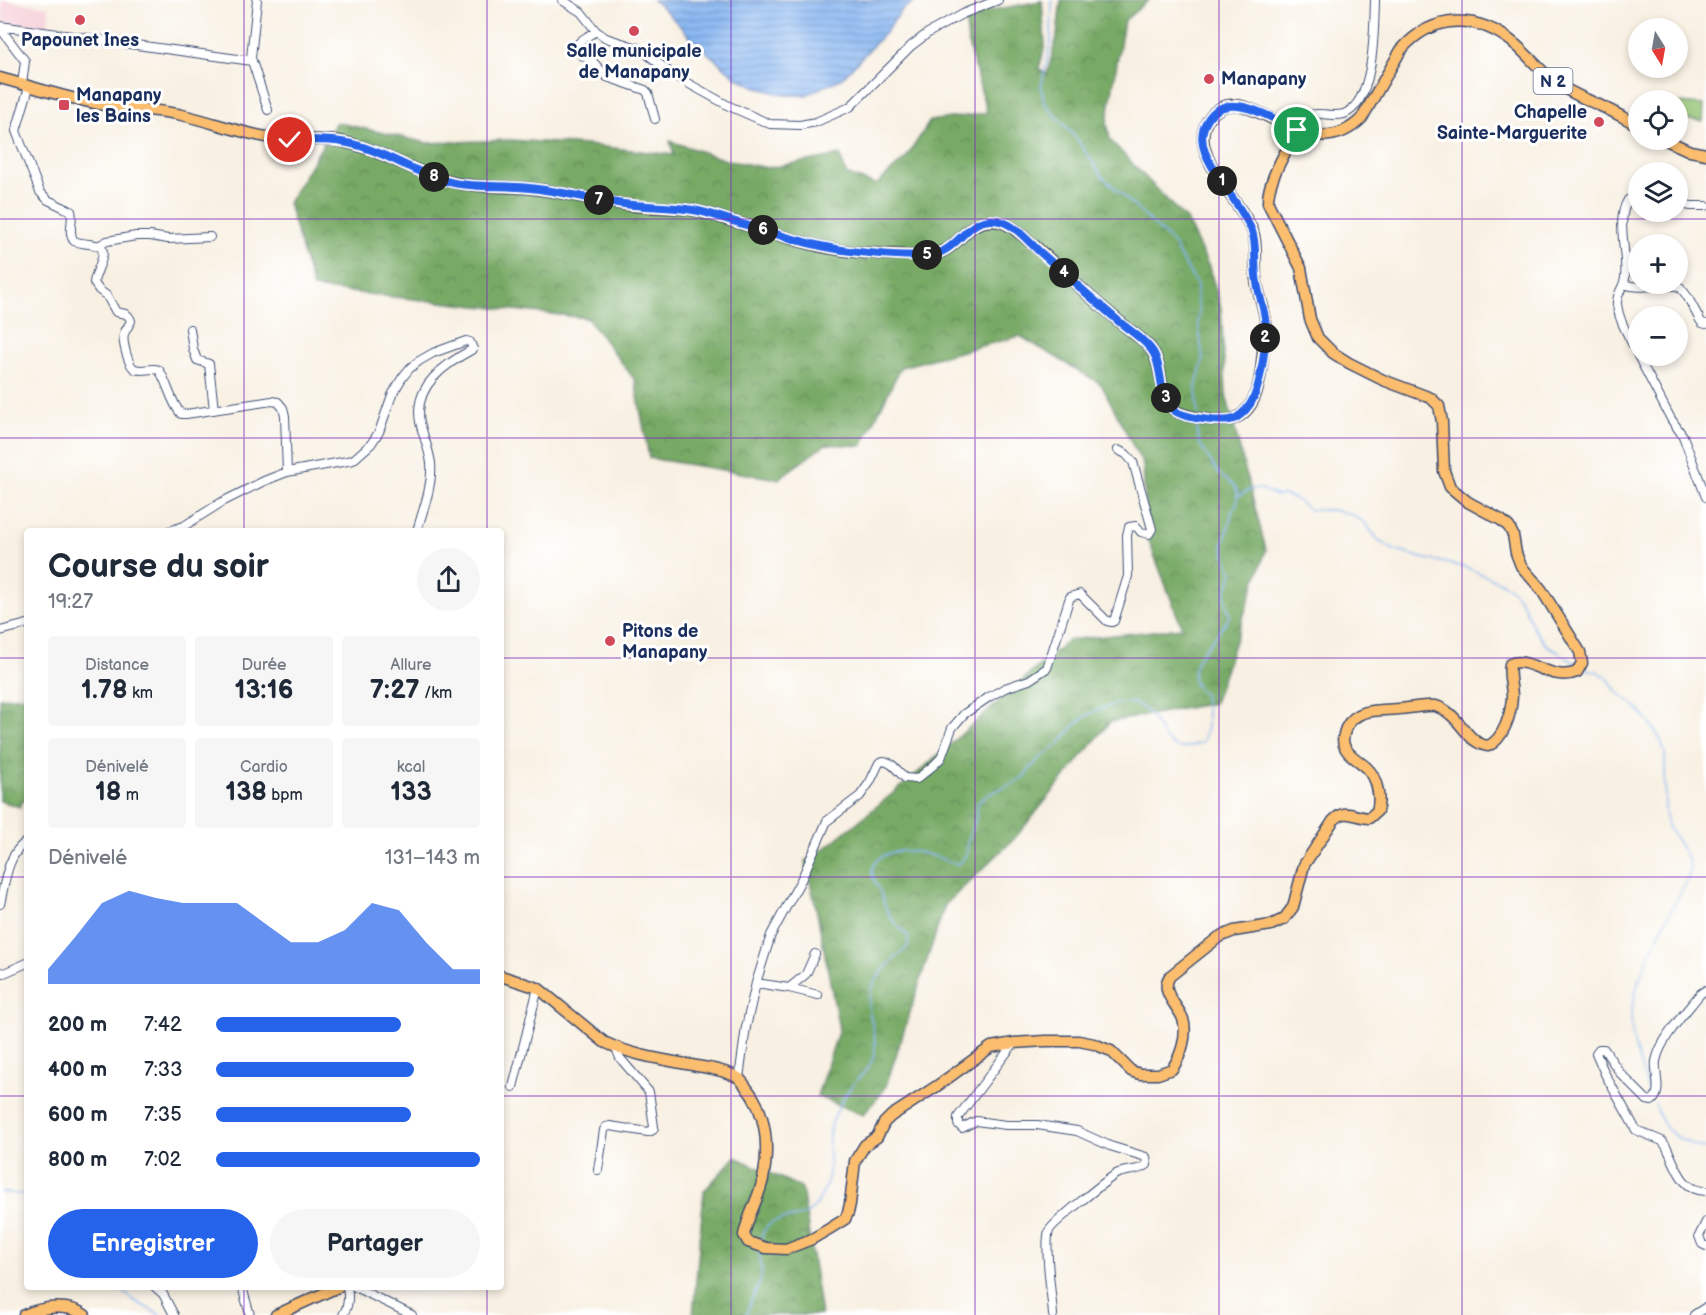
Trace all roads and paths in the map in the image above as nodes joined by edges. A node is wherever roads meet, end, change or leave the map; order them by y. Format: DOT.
graph roads {
  1 [pos="257,0"];
  2 [pos="562,0"];
  3 [pos="998,0"];
  4 [pos="1375,0"];
  5 [pos="0,27"];
  6 [pos="596,31"];
  7 [pos="252,61"];
  8 [pos="0,78"];
  9 [pos="25,85"];
  10 [pos="268,110"];
  11 [pos="656,118"];
  12 [pos="1628,120"];
  13 [pos="1297,130"];
  14 [pos="1688,150"];
  15 [pos="1706,154"];
  16 [pos="1628,200"];
  17 [pos="1688,205"];
  18 [pos="1706,206"];
  19 [pos="210,237"];
  20 [pos="98,246"];
  21 [pos="1624,284"];
  22 [pos="1706,324"];
  23 [pos="190,329"];
  24 [pos="1628,335"];
  25 [pos="1644,366"];
  26 [pos="214,410"];
  27 [pos="1118,450"];
  28 [pos="287,472"];
  29 [pos="1706,497"];
  30 [pos="178,528"];
  31 [pos="418,528"];
  32 [pos="24,625"];
  33 [pos="0,631"];
  34 [pos="24,844"];
  35 [pos="0,904"];
  36 [pos="815,954"];
  37 [pos="24,964"];
  38 [pos="0,972"];
  39 [pos="504,977"];
  40 [pos="756,983"];
  41 [pos="538,988"];
  42 [pos="789,988"];
  43 [pos="1706,990"];
  44 [pos="818,995"];
  45 [pos="1014,1043"];
  46 [pos="616,1048"];
  47 [pos="739,1078"];
  48 [pos="513,1087"];
  49 [pos="598,1170"];
  50 [pos="1706,1191"];
  51 [pos="1706,1222"];
  52 [pos="1706,1246"];
  53 [pos="158,1290"];
  54 [pos="243,1290"];
  55 [pos="331,1290"];
  56 [pos="347,1290"];
  57 [pos="361,1290"];
  58 [pos="1706,1307"];
  59 [pos="25,1315"];
  60 [pos="85,1315"];
  61 [pos="174,1315"];
  62 [pos="250,1315"];
  63 [pos="276,1315"];
  64 [pos="343,1315"];
  65 [pos="412,1315"];
  66 [pos="1053,1315"];
  67 [pos="1694,1315"];
  1 -- 7 [label="street"];
  2 -- 6 [label="street"];
  3 -- 6 [label="street"];
  4 -- 13 [label="street"];
  5 -- 7 [label="street"];
  5 -- 9 [label="street"];
  6 -- 11 [label="street"];
  7 -- 10 [label="street"];
  8 -- 9 [label="main road, N 2"];
  9 -- 13 [label="main road, N 2"];
  9 -- 20 [label="street"];
  12 -- 13 [label="main road, N 2"];
  13 -- 45 [label="main road"];
  14 -- 15 [label="main road"];
  16 -- 21 [label="street"];
  17 -- 18 [label="street"];
  19 -- 20 [label="street"];
  20 -- 26 [label="street"];
  21 -- 22 [label="street"];
  21 -- 24 [label="street"];
  23 -- 26 [label="street"];
  25 -- 29 [label="street"];
  26 -- 28 [label="street"];
  27 -- 40 [label="street"];
  28 -- 30 [label="street"];
  28 -- 31 [label="street"];
  32 -- 33 [label="street"];
  34 -- 35 [label="street"];
  36 -- 42 [label="street"];
  37 -- 38 [label="street"];
  39 -- 41 [label="main road"];
  40 -- 42 [label="street"];
  40 -- 47 [label="street"];
  41 -- 46 [label="main road"];
  41 -- 48 [label="street"];
  42 -- 44 [label="street"];
  43 -- 50 [label="street"];
  45 -- 47 [label="main road"];
  45 -- 66 [label="street"];
  46 -- 47 [label="main road"];
  46 -- 49 [label="street"];
  51 -- 52 [label="street"];
  53 -- 61 [label="street"];
  54 -- 62 [label="street"];
  55 -- 63 [label="main road"];
  56 -- 64 [label="street"];
  57 -- 65 [label="street"];
  58 -- 67 [label="street"];
  59 -- 60 [label="main road"];
}
